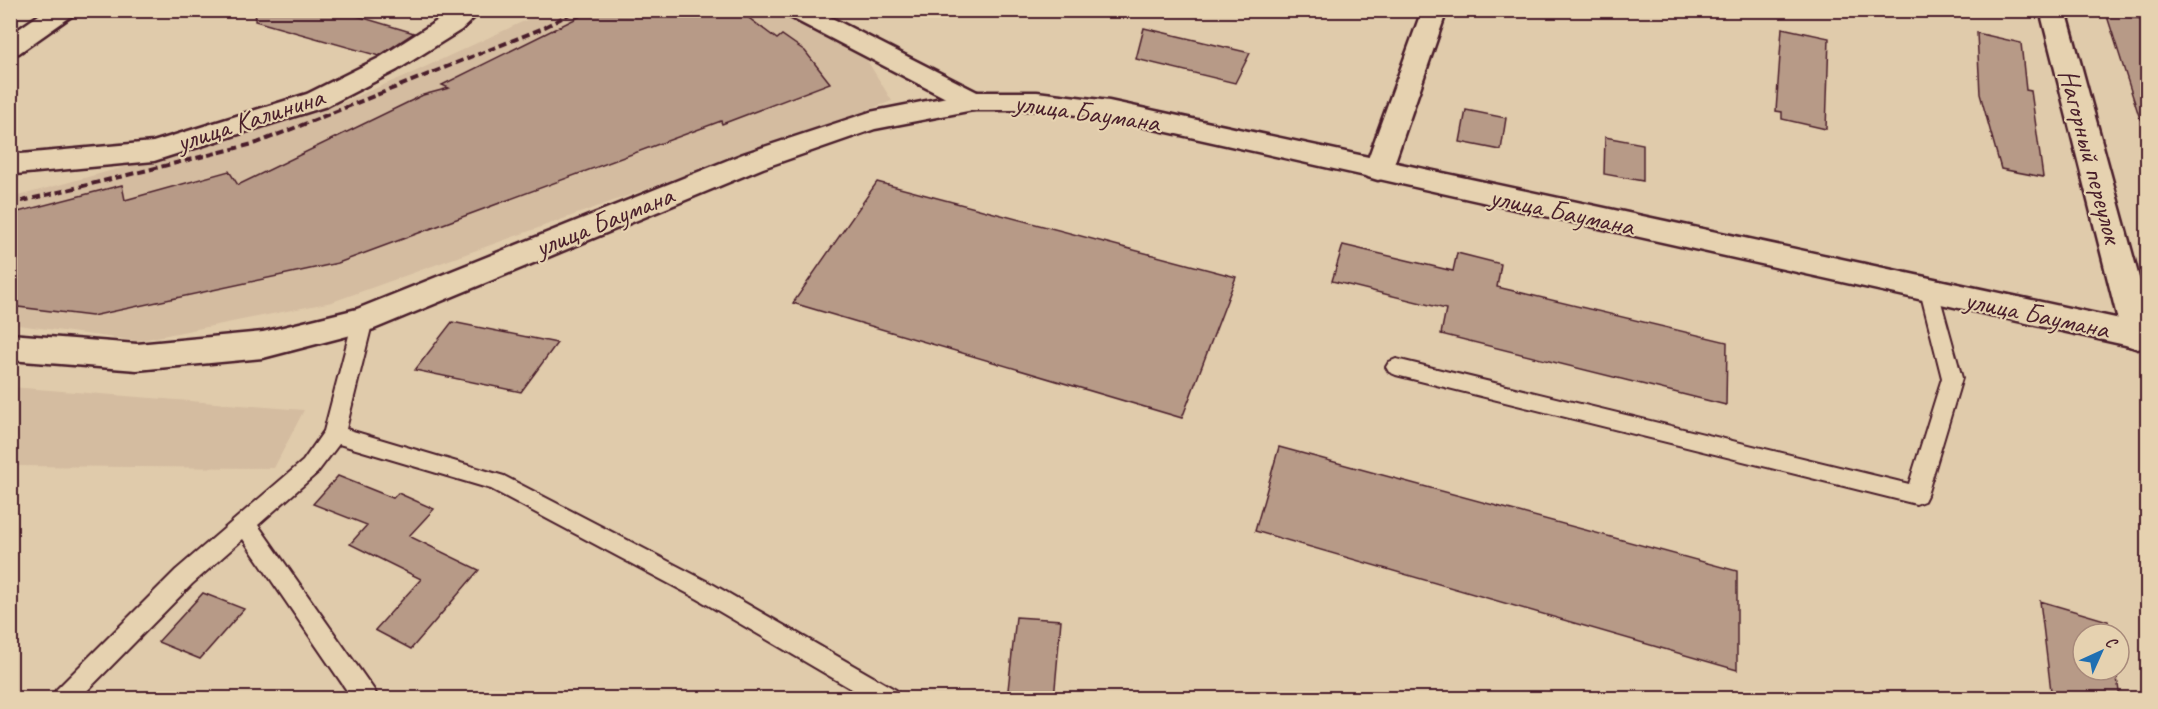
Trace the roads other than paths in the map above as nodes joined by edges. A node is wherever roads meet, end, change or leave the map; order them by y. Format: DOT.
graph roads {
  1 [pos="64,10"];
  2 [pos="470,10"];
  3 [pos="795,10"];
  4 [pos="1435,10"];
  5 [pos="2053,10"];
  6 [pos="10,47"];
  7 [pos="973,101"];
  8 [pos="10,160"];
  9 [pos="1378,170"];
  10 [pos="1929,291"];
  11 [pos="363,320"];
  12 [pos="2143,337"];
  13 [pos="10,347"];
  14 [pos="1396,367"];
  15 [pos="334,434"];
  16 [pos="245,524"];
  17 [pos="64,699"];
  18 [pos="366,699"];
  19 [pos="888,699"];
  1 -- 6 [label="main road"];
  2 -- 8 [label="main road, улица Калинина"];
  3 -- 7 [label="main road"];
  4 -- 9 [label="main road"];
  5 -- 12 [label="main road, Нагорный переулок"];
  7 -- 9 [label="main road, улица Баумана"];
  7 -- 11 [label="main road, улица Баумана"];
  9 -- 10 [label="main road, улица Баумана"];
  10 -- 12 [label="main road, улица Баумана"];
  10 -- 14 [label="lane"];
  11 -- 13 [label="main road, улица Баумана"];
  11 -- 15 [label="lane"];
  15 -- 16 [label="lane"];
  15 -- 19 [label="lane"];
  16 -- 17 [label="lane"];
  16 -- 18 [label="lane"];
}
